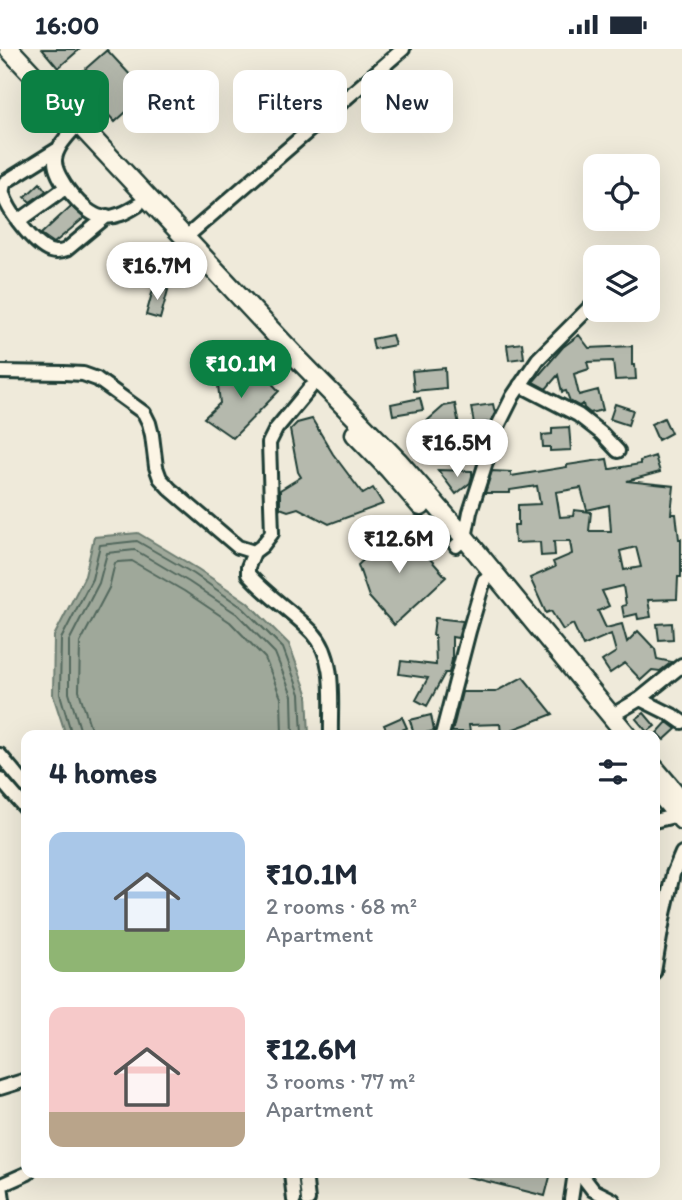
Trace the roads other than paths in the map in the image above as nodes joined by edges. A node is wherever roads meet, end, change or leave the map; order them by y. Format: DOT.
graph roads {
  1 [pos="9,49"];
  2 [pos="403,49"];
  3 [pos="0,56"];
  4 [pos="21,78"];
  5 [pos="70,133"];
  6 [pos="72,133"];
  7 [pos="58,149"];
  8 [pos="65,188"];
  9 [pos="138,205"];
  10 [pos="107,216"];
  11 [pos="19,221"];
  12 [pos="185,238"];
  13 [pos="583,314"];
  14 [pos="0,372"];
  15 [pos="520,386"];
  16 [pos="310,388"];
  17 [pos="618,451"];
  18 [pos="461,542"];
  19 [pos="254,552"];
  20 [pos="484,580"];
  21 [pos="527,624"];
  22 [pos="682,665"];
  23 [pos="640,699"];
  24 [pos="611,716"];
  25 [pos="682,722"];
  26 [pos="331,730"];
  27 [pos="443,730"];
  28 [pos="607,730"];
  29 [pos="623,730"];
  30 [pos="0,755"];
  31 [pos="660,778"];
  32 [pos="0,779"];
  33 [pos="21,780"];
  34 [pos="660,797"];
  35 [pos="21,803"];
  36 [pos="681,812"];
  37 [pos="660,819"];
  38 [pos="682,853"];
  39 [pos="660,937"];
  40 [pos="21,1082"];
  41 [pos="0,1088"];
  42 [pos="21,1176"];
  43 [pos="292,1178"];
  44 [pos="306,1178"];
  45 [pos="576,1178"];
  46 [pos="582,1178"];
  47 [pos="3,1200"];
  48 [pos="294,1200"];
  49 [pos="308,1200"];
  50 [pos="571,1200"];
  51 [pos="613,1200"];
  1 -- 12 [label="highway"];
  2 -- 12 [label="street"];
  3 -- 4 [label="highway"];
  5 -- 7 [label="street"];
  6 -- 9 [label="highway"];
  7 -- 8 [label="street"];
  7 -- 11 [label="street"];
  8 -- 10 [label="street"];
  8 -- 11 [label="street"];
  9 -- 10 [label="street"];
  9 -- 16 [label="highway"];
  10 -- 11 [label="street"];
  12 -- 18 [label="highway"];
  13 -- 15 [label="street"];
  14 -- 19 [label="street"];
  15 -- 17 [label="street"];
  15 -- 18 [label="street"];
  16 -- 18 [label="highway"];
  16 -- 19 [label="street"];
  18 -- 20 [label="highway"];
  18 -- 21 [label="highway"];
  19 -- 26 [label="street"];
  20 -- 21 [label="highway"];
  20 -- 27 [label="street"];
  21 -- 24 [label="highway"];
  21 -- 28 [label="highway"];
  22 -- 23 [label="street"];
  23 -- 24 [label="street"];
  23 -- 25 [label="street"];
  24 -- 29 [label="highway"];
  30 -- 33 [label="street"];
  31 -- 36 [label="highway"];
  32 -- 35 [label="street"];
  34 -- 36 [label="highway"];
  36 -- 37 [label="street"];
  38 -- 39 [label="street"];
  40 -- 41 [label="street"];
  42 -- 47 [label="street"];
  43 -- 48 [label="street"];
  44 -- 49 [label="street"];
  45 -- 50 [label="street"];
  46 -- 51 [label="street"];
}
